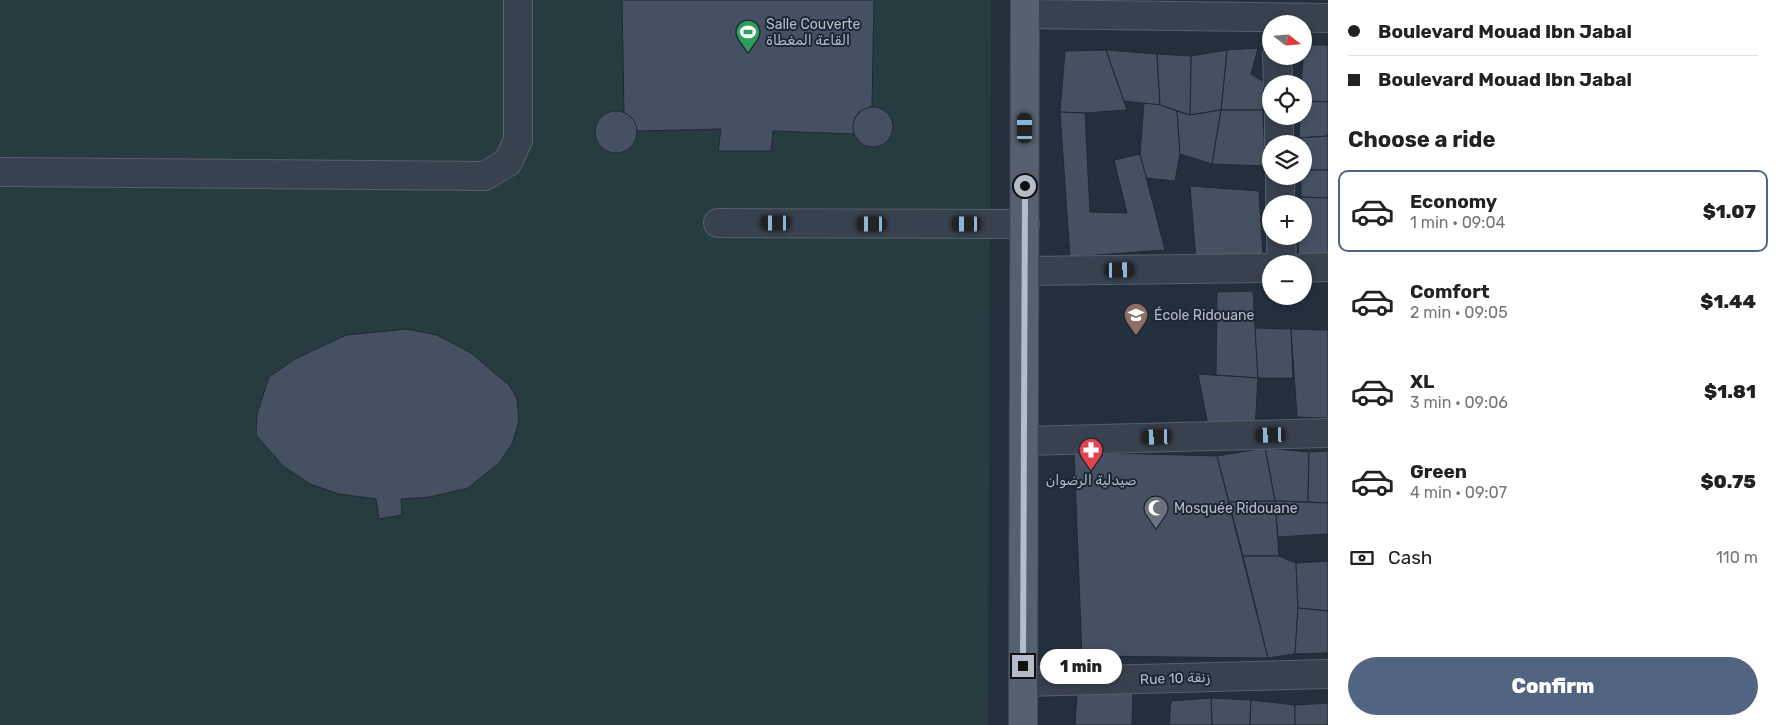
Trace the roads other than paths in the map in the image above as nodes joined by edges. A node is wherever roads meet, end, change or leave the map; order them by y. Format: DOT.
graph roads {
  1 [pos="518,0"];
  2 [pos="1025,7"];
  3 [pos="1328,18"];
  4 [pos="1312,19"];
  5 [pos="1262,20"];
  6 [pos="0,172"];
  7 [pos="718,223"];
  8 [pos="1025,224"];
  9 [pos="1328,267"];
  10 [pos="1262,268"];
  11 [pos="1312,268"];
  12 [pos="1025,271"];
  13 [pos="1328,433"];
  14 [pos="1025,441"];
  15 [pos="1328,674"];
  16 [pos="1023,682"];
  17 [pos="1023,725"];
  1 -- 6 [label="street"];
  2 -- 5 [label="street"];
  2 -- 8 [label="main road"];
  3 -- 4 [label="street"];
  7 -- 8 [label="street"];
  8 -- 12 [label="main road"];
  9 -- 11 [label="street"];
  10 -- 12 [label="street"];
  12 -- 14 [label="main road"];
  13 -- 14 [label="street"];
  14 -- 16 [label="main road"];
  15 -- 16 [label="street, Rue 10 زنقة"];
  16 -- 17 [label="main road"];
}
